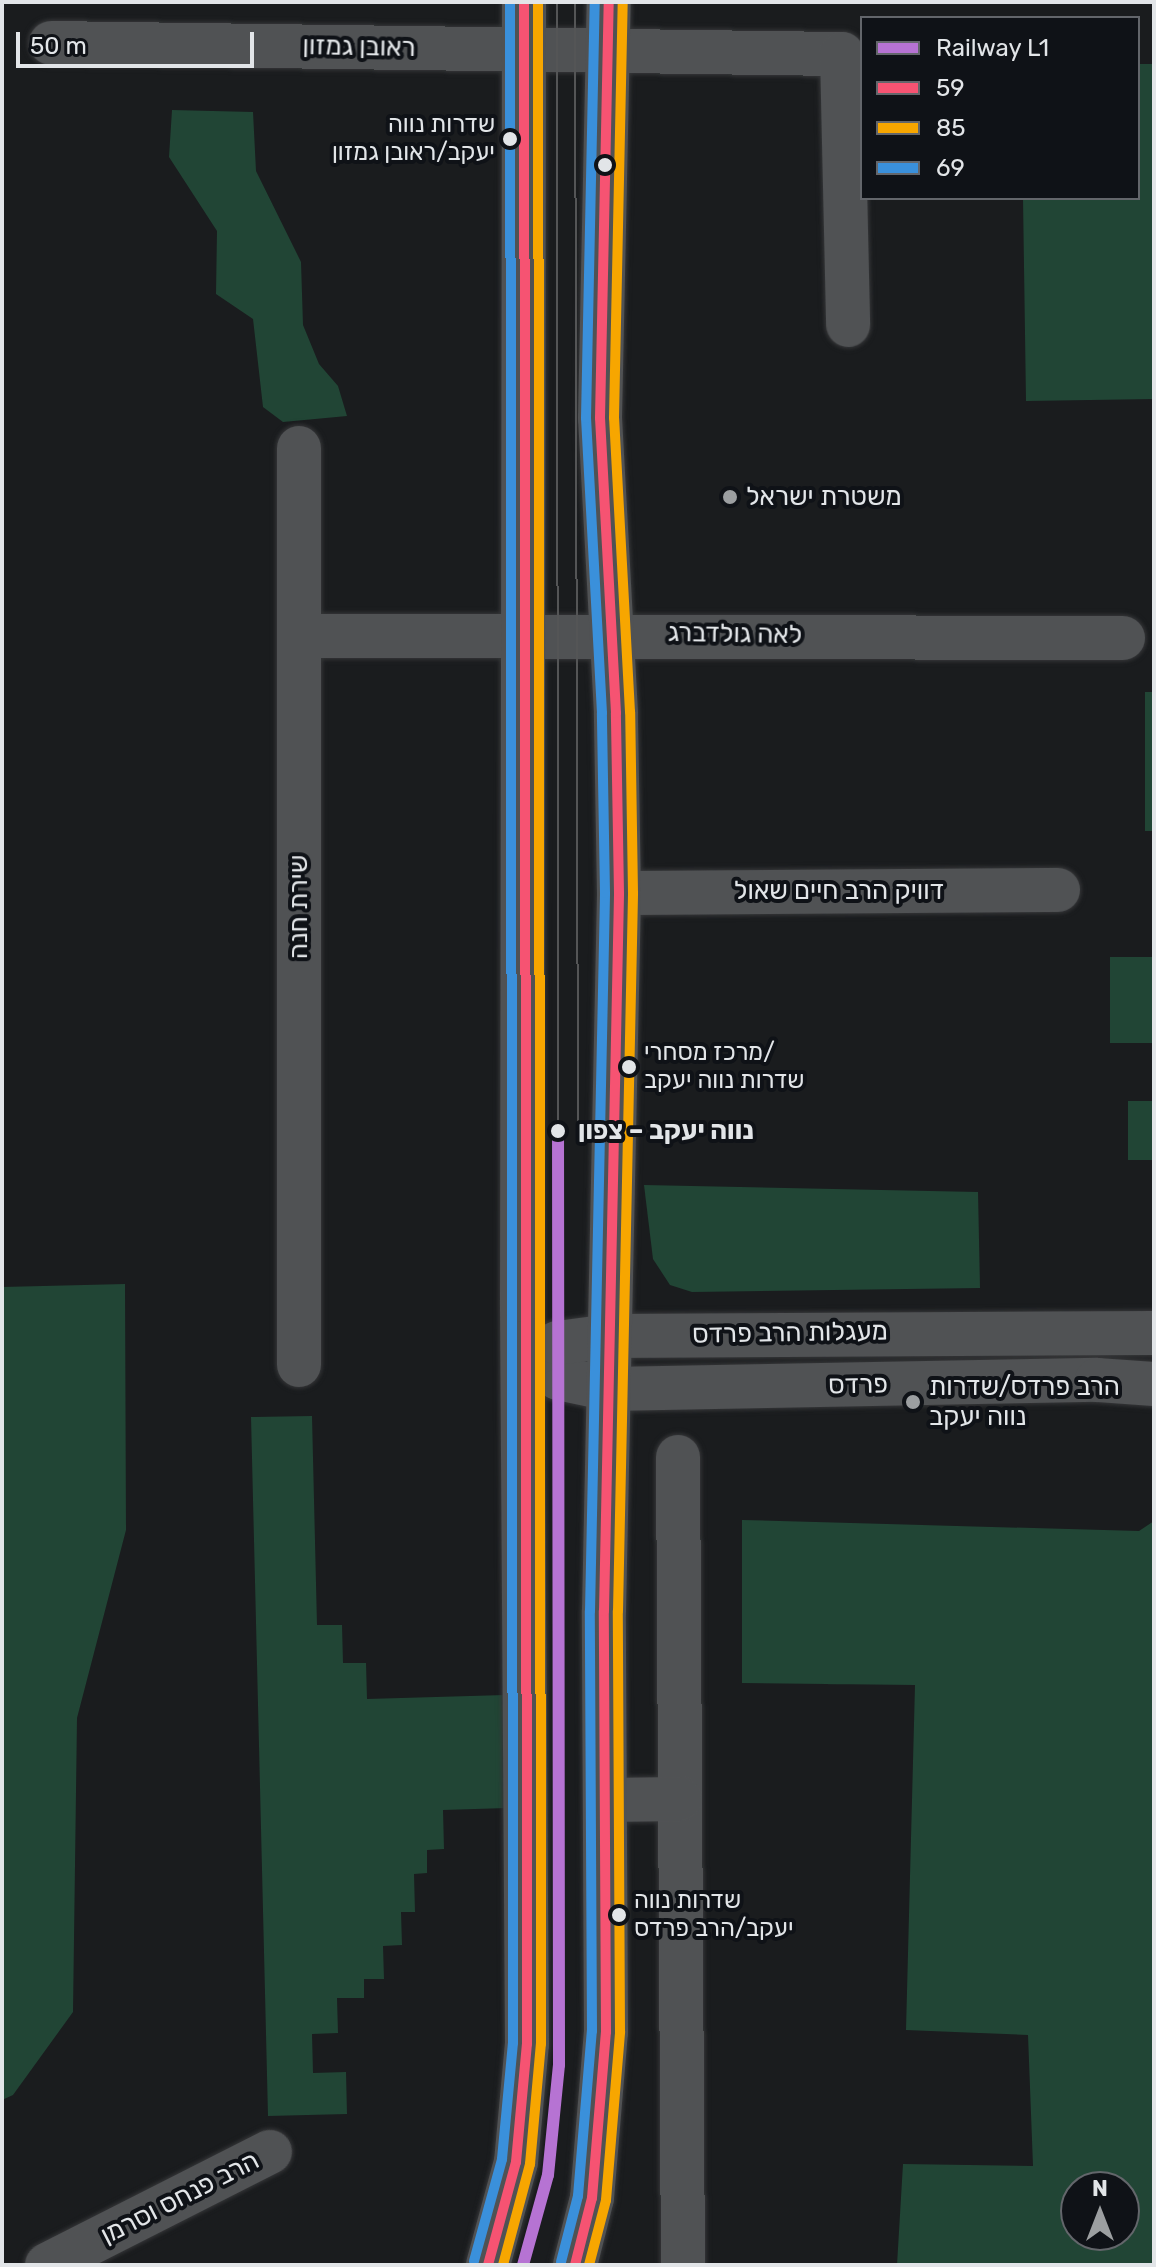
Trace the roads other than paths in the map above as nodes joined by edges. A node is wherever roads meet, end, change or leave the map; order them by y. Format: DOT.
graph roads {
  1 [pos="524,2"];
  2 [pos="609,2"];
  3 [pos="51,43"];
  4 [pos="523,50"];
  5 [pos="610,51"];
  6 [pos="848,325"];
  7 [pos="299,448"];
  8 [pos="524,633"];
  9 [pos="611,633"];
  10 [pos="299,636"];
  11 [pos="1123,638"];
  12 [pos="1058,890"];
  13 [pos="619,893"];
  14 [pos="1154,1333"];
  15 [pos="610,1336"];
  16 [pos="523,1359"];
  17 [pos="299,1365"];
  18 [pos="1154,1384"];
  19 [pos="610,1389"];
  20 [pos="678,1457"];
  21 [pos="680,1799"];
  22 [pos="606,1800"];
  23 [pos="270,2152"];
  24 [pos="47,2265"];
  25 [pos="488,2265"];
  26 [pos="575,2265"];
  27 [pos="683,2265"];
  1 -- 4 [label="street"];
  2 -- 5 [label="street"];
  3 -- 4 [label="street, ראובן גמזון"];
  4 -- 5 [label="street, ראובן גמזון"];
  4 -- 8 [label="street"];
  5 -- 6 [label="street, ראובן גמזון"];
  5 -- 9 [label="street"];
  7 -- 10 [label="street, שירת חנה"];
  8 -- 9 [label="street, לאה גולדברג"];
  8 -- 10 [label="street, לאה גולדברג"];
  8 -- 16 [label="street"];
  9 -- 11 [label="street, לאה גולדברג"];
  9 -- 13 [label="street"];
  10 -- 17 [label="street, שירת חנה"];
  12 -- 13 [label="street, דוויק הרב חיים שאול"];
  13 -- 15 [label="street"];
  14 -- 15 [label="street, מעגלות הרב פרדס"];
  15 -- 16 [label="street, מעגלות הרב פרדס"];
  15 -- 19 [label="street"];
  16 -- 19 [label="street"];
  16 -- 25 [label="street"];
  18 -- 19 [label="street, פרדס"];
  19 -- 22 [label="street"];
  20 -- 21 [label="street"];
  21 -- 22 [label="street"];
  21 -- 27 [label="street"];
  22 -- 26 [label="street"];
  23 -- 24 [label="street, הרב פנחס וסרמן"];
}
